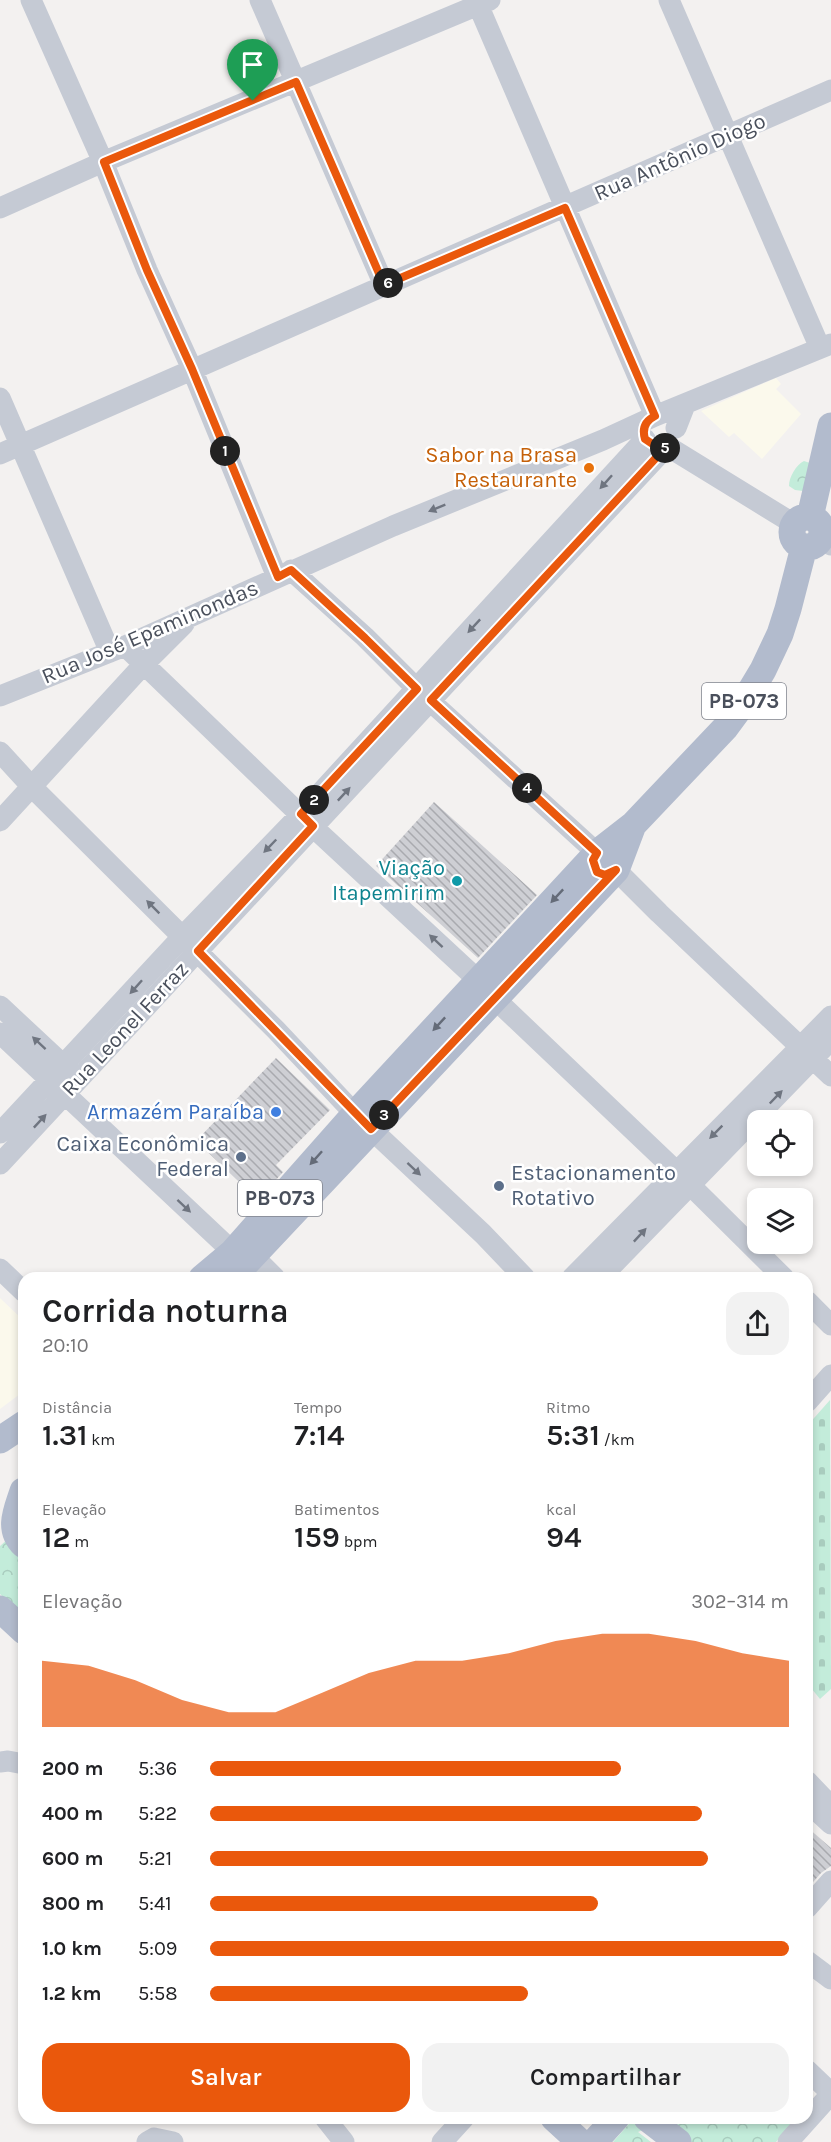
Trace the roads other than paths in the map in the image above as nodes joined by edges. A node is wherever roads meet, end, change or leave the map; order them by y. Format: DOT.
graph roads {
  1 [pos="31,0"];
  2 [pos="260,0"];
  3 [pos="669,0"];
  4 [pos="482,2"];
  5 [pos="296,82"];
  6 [pos="831,90"];
  7 [pos="728,137"];
  8 [pos="104,162"];
  9 [pos="0,208"];
  10 [pos="565,208"];
  11 [pos="384,285"];
  12 [pos="826,346"];
  13 [pos="192,369"];
  14 [pos="0,398"];
  15 [pos="685,405"];
  16 [pos="655,416"];
  17 [pos="831,426"];
  18 [pos="671,437"];
  19 [pos="645,439"];
  20 [pos="20,445"];
  21 [pos="0,454"];
  22 [pos="827,460"];
  23 [pos="817,537"];
  24 [pos="284,574"];
  25 [pos="195,613"];
  26 [pos="117,649"];
  27 [pos="144,664"];
  28 [pos="424,694"];
  29 [pos="0,696"];
  30 [pos="0,752"];
  31 [pos="32,787"];
  32 [pos="307,820"];
  33 [pos="0,821"];
  34 [pos="607,861"];
  35 [pos="183,936"];
  36 [pos="198,951"];
  37 [pos="487,990"];
  38 [pos="0,1006"];
  39 [pos="831,1016"];
  40 [pos="0,1033"];
  41 [pos="831,1040"];
  42 [pos="807,1054"];
  43 [pos="831,1076"];
  44 [pos="65,1080"];
  45 [pos="363,1121"];
  46 [pos="0,1134"];
  47 [pos="0,1164"];
  48 [pos="684,1178"];
  49 [pos="239,1262"];
  50 [pos="0,1269"];
  51 [pos="216,1272"];
  52 [pos="262,1272"];
  53 [pos="519,1272"];
  54 [pos="579,1272"];
  55 [pos="606,1272"];
  56 [pos="778,1272"];
  57 [pos="18,1286"];
  58 [pos="813,1307"];
  59 [pos="831,1325"];
  60 [pos="831,1375"];
  61 [pos="813,1395"];
  62 [pos="18,1428"];
  63 [pos="0,1440"];
  64 [pos="18,1496"];
  65 [pos="18,1508"];
  66 [pos="0,1515"];
  67 [pos="18,1538"];
  68 [pos="0,1609"];
  69 [pos="18,1626"];
  70 [pos="0,1762"];
  71 [pos="18,1763"];
  72 [pos="813,1787"];
  73 [pos="831,1802"];
  74 [pos="813,1808"];
  75 [pos="831,1824"];
  76 [pos="831,1881"];
  77 [pos="813,1901"];
  78 [pos="813,1966"];
  79 [pos="831,1979"];
  80 [pos="813,2076"];
  81 [pos="831,2093"];
  82 [pos="813,2114"];
  83 [pos="330,2124"];
  84 [pos="458,2124"];
  85 [pos="560,2124"];
  86 [pos="610,2124"];
  87 [pos="655,2124"];
  88 [pos="804,2124"];
  89 [pos="147,2142"];
  90 [pos="173,2142"];
  91 [pos="344,2142"];
  92 [pos="442,2142"];
  93 [pos="580,2142"];
  94 [pos="594,2142"];
  95 [pos="678,2142"];
  96 [pos="788,2142"];
  1 -- 8 [label="street"];
  2 -- 5 [label="street"];
  3 -- 7 [label="street"];
  4 -- 5 [label="street"];
  4 -- 10 [label="street"];
  5 -- 8 [label="street"];
  5 -- 11 [label="street"];
  6 -- 7 [label="street, Rua Antônio Diogo"];
  7 -- 10 [label="street, Rua Antônio Diogo"];
  7 -- 12 [label="street"];
  8 -- 9 [label="street"];
  8 -- 13 [label="street"];
  10 -- 11 [label="street, Rua Antônio Diogo"];
  10 -- 16 [label="street"];
  11 -- 13 [label="street, Rua Antônio Diogo"];
  12 -- 15 [label="street, Rua José Epaminondas"];
  13 -- 20 [label="street, Rua Antônio Diogo"];
  13 -- 24 [label="street"];
  14 -- 20 [label="street"];
  15 -- 16 [label="street, Rua José Epaminondas"];
  15 -- 18 [label="street"];
  16 -- 18 [label="street"];
  16 -- 19 [label="street"];
  16 -- 24 [label="street, Rua José Epaminondas, one-way"];
  17 -- 22 [label="main road, PB-073"];
  18 -- 19 [label="street"];
  18 -- 23 [label="street"];
  18 -- 28 [label="street, Rua Leonel Ferraz"];
  19 -- 28 [label="street, Rua Leonel Ferraz, one-way"];
  20 -- 21 [label="street, Rua Antônio Diogo"];
  20 -- 26 [label="street"];
  22 -- 23 [label="main road, PB-073"];
  23 -- 34 [label="main road, PB-073"];
  24 -- 25 [label="street, Rua José Epaminondas"];
  24 -- 28 [label="street"];
  25 -- 26 [label="street, Rua José Epaminondas"];
  25 -- 27 [label="street"];
  26 -- 27 [label="street"];
  26 -- 29 [label="street, Rua José Epaminondas"];
  27 -- 31 [label="street"];
  27 -- 32 [label="street"];
  28 -- 32 [label="street, Rua Leonel Ferraz"];
  28 -- 34 [label="street"];
  30 -- 31 [label="street"];
  31 -- 33 [label="street"];
  35 -- 31 [label="street, one-way"];
  32 -- 35 [label="street, Rua Leonel Ferraz, one-way"];
  32 -- 36 [label="street, Rua Leonel Ferraz"];
  37 -- 32 [label="street, one-way"];
  34 -- 37 [label="main road, PB-073"];
  34 -- 42 [label="street"];
  35 -- 36 [label="street"];
  35 -- 44 [label="street, Rua Leonel Ferraz, one-way"];
  36 -- 44 [label="street, Rua Leonel Ferraz"];
  36 -- 45 [label="street"];
  37 -- 45 [label="main road, PB-073"];
  37 -- 48 [label="street"];
  44 -- 38 [label="street, one-way"];
  39 -- 42 [label="street"];
  40 -- 44 [label="street"];
  41 -- 42 [label="street"];
  42 -- 43 [label="street"];
  42 -- 48 [label="street"];
  44 -- 46 [label="street, Rua Leonel Ferraz"];
  47 -- 44 [label="street, Rua Leonel Ferraz, one-way"];
  44 -- 49 [label="street, one-way"];
  45 -- 49 [label="main road, PB-073"];
  45 -- 53 [label="street, one-way"];
  48 -- 54 [label="street"];
  55 -- 48 [label="street, one-way"];
  48 -- 56 [label="street"];
  49 -- 51 [label="main road, PB-073"];
  49 -- 52 [label="street"];
  50 -- 57 [label="street"];
  58 -- 59 [label="street"];
  60 -- 61 [label="street"];
  62 -- 63 [label="main road"];
  64 -- 66 [label="main road"];
  65 -- 67 [label="main road"];
  68 -- 69 [label="main road"];
  70 -- 71 [label="street"];
  72 -- 73 [label="street"];
  74 -- 75 [label="street"];
  76 -- 77 [label="street"];
  78 -- 79 [label="street"];
  80 -- 81 [label="street"];
  81 -- 82 [label="street"];
  83 -- 91 [label="street"];
  84 -- 92 [label="street"];
  85 -- 93 [label="main road"];
  86 -- 94 [label="main road"];
  87 -- 95 [label="main road"];
  88 -- 96 [label="street"];
  89 -- 90 [label="street"];
}
